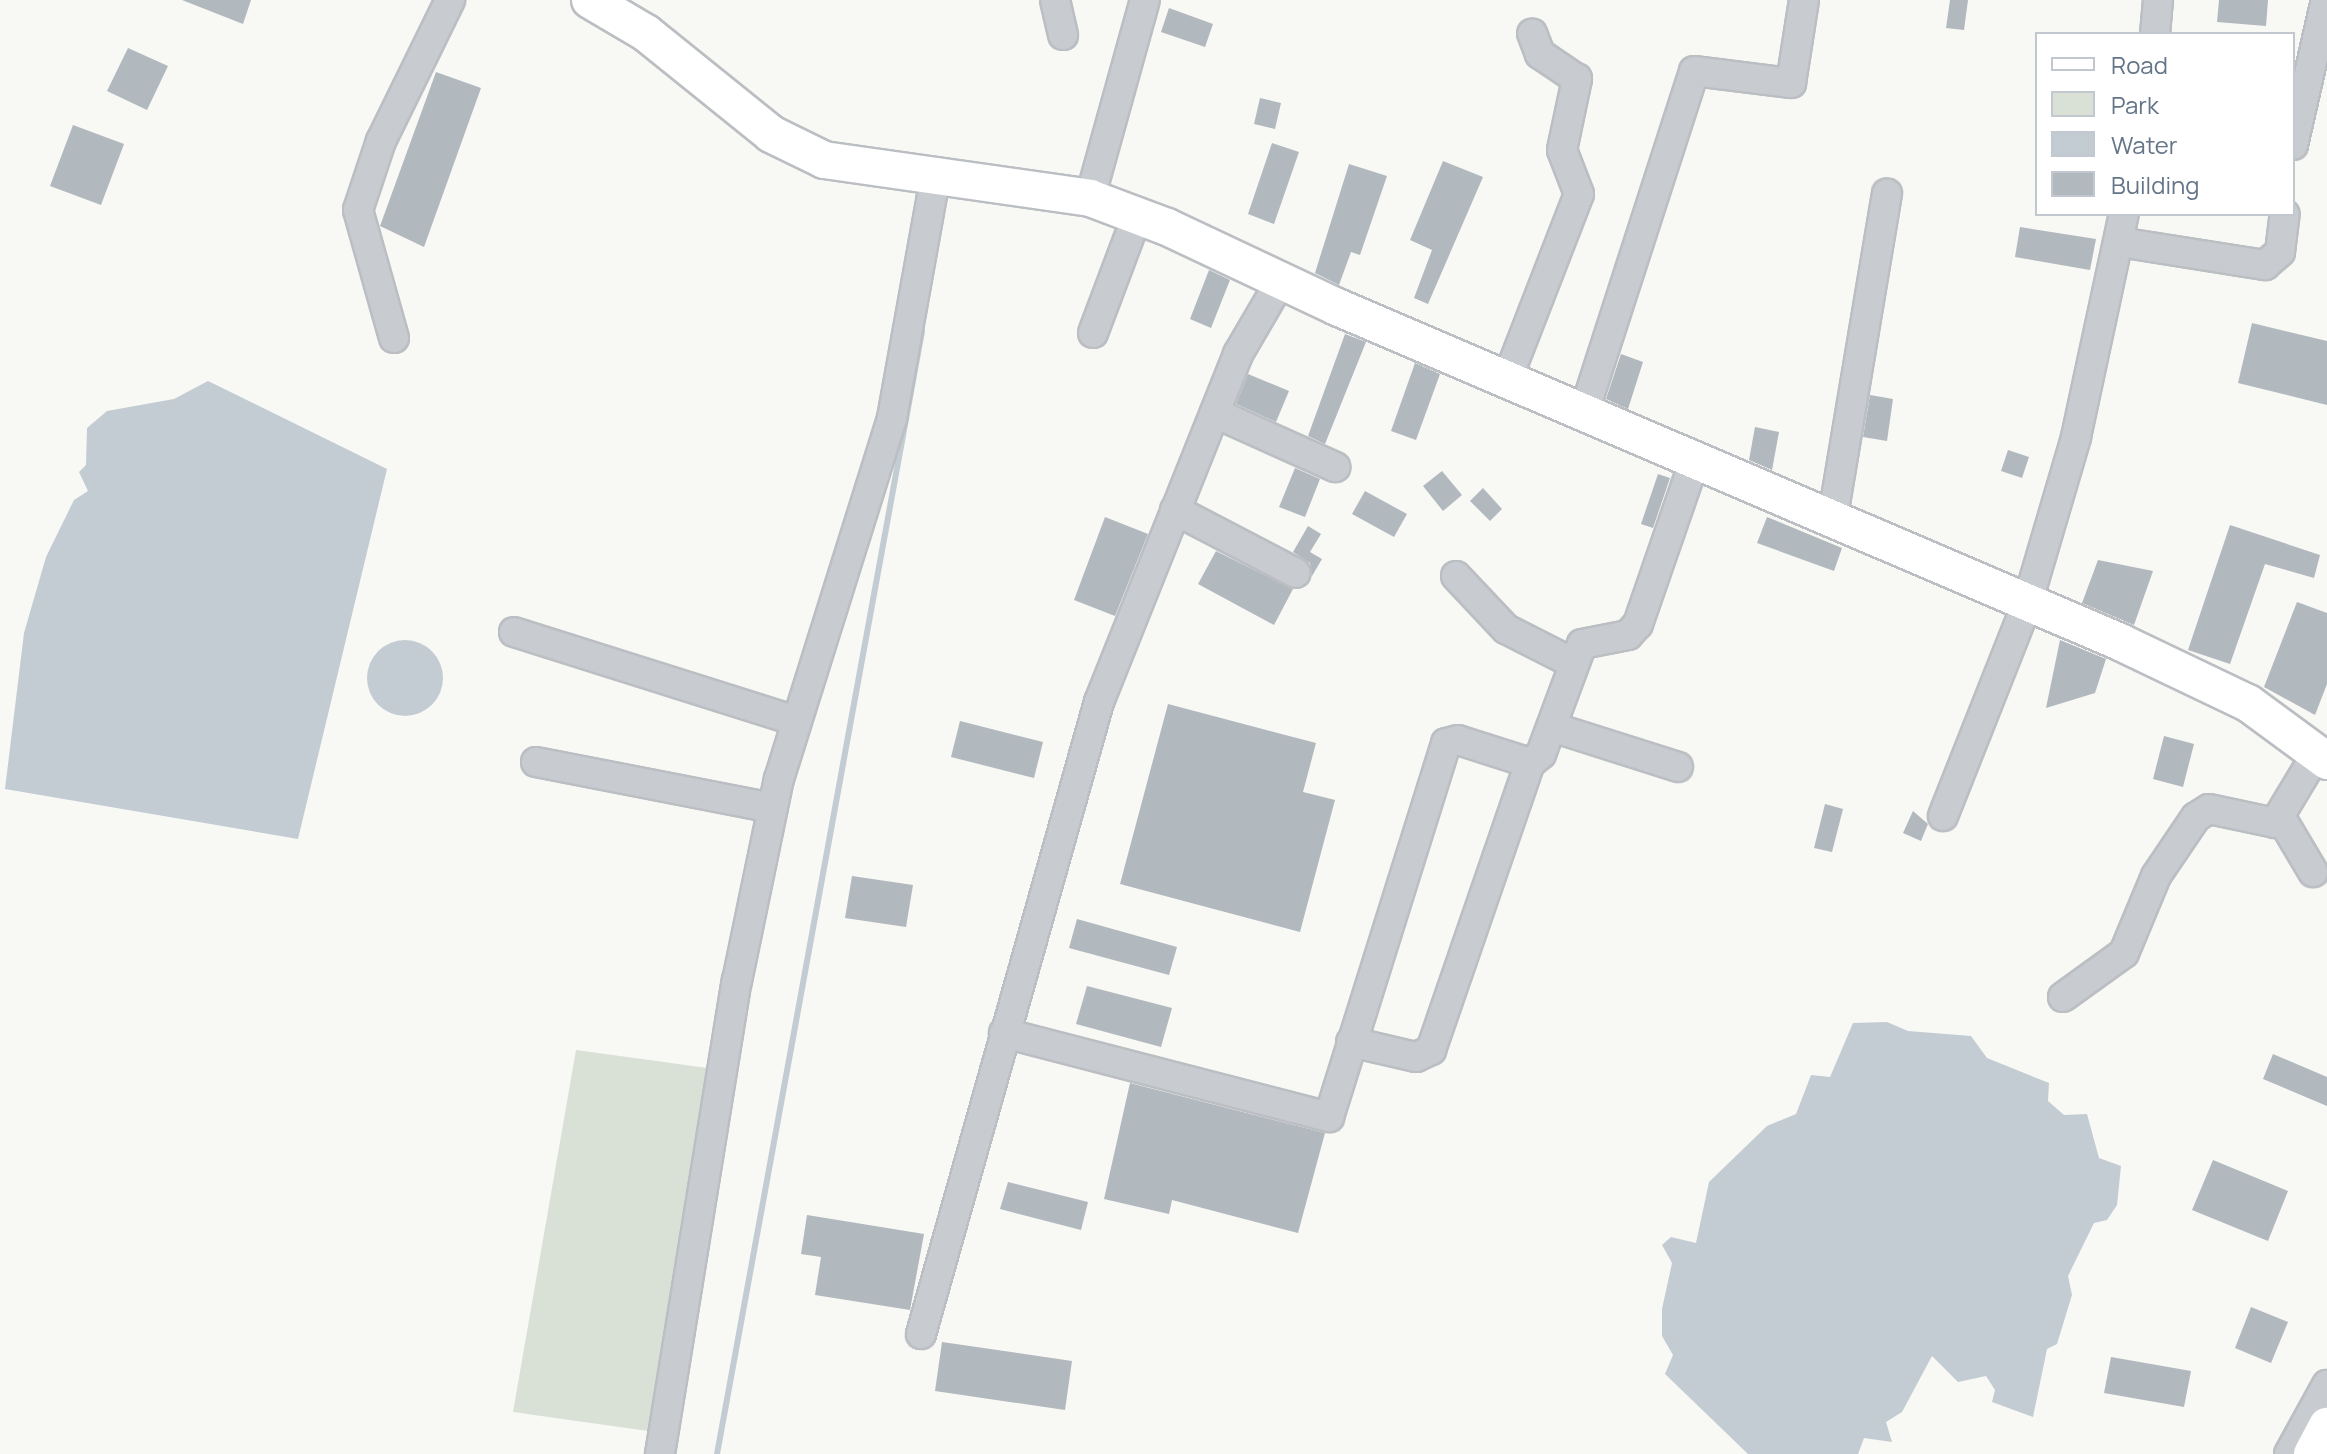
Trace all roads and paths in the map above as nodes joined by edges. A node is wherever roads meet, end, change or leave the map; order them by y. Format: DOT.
graph roads {
  1 [pos="450,0"];
  2 [pos="590,0"];
  3 [pos="1055,0"];
  4 [pos="1145,0"];
  5 [pos="1804,0"];
  6 [pos="2158,0"];
  7 [pos="2326,0"];
  8 [pos="2155,32"];
  9 [pos="1532,33"];
  10 [pos="1063,35"];
  11 [pos="2295,136"];
  12 [pos="935,178"];
  13 [pos="1887,194"];
  14 [pos="1090,198"];
  15 [pos="1137,216"];
  16 [pos="2124,216"];
  17 [pos="2285,216"];
  18 [pos="2119,242"];
  19 [pos="1280,282"];
  20 [pos="1093,333"];
  21 [pos="394,338"];
  22 [pos="1508,377"];
  23 [pos="1584,412"];
  24 [pos="1215,413"];
  25 [pos="1694,462"];
  26 [pos="1335,467"];
  27 [pos="1175,510"];
  28 [pos="1832,522"];
  29 [pos="1296,573"];
  30 [pos="1456,576"];
  31 [pos="2027,604"];
  32 [pos="514,632"];
  33 [pos="1573,663"];
  34 [pos="796,721"];
  35 [pos="1552,727"];
  36 [pos="2322,757"];
  37 [pos="536,762"];
  38 [pos="1530,763"];
  39 [pos="1678,767"];
  40 [pos="773,808"];
  41 [pos="1943,816"];
  42 [pos="2281,818"];
  43 [pos="2313,872"];
  44 [pos="2063,997"];
  45 [pos="1004,1033"];
  46 [pos="1351,1042"];
  47 [pos="921,1334"];
  48 [pos="2327,1385"];
  49 [pos="2327,1426"];
  50 [pos="660,1454"];
  51 [pos="2289,1454"];
  52 [pos="2312,1454"];
  1 -- 21 [label="street"];
  2 -- 12 [label="main road"];
  3 -- 10 [label="street"];
  4 -- 14 [label="street"];
  5 -- 23 [label="street"];
  6 -- 8 [label="street"];
  7 -- 11 [label="street"];
  9 -- 22 [label="street"];
  12 -- 14 [label="main road"];
  12 -- 34 [label="street"];
  13 -- 28 [label="street"];
  14 -- 15 [label="main road"];
  15 -- 19 [label="main road"];
  15 -- 20 [label="street"];
  16 -- 18 [label="street"];
  17 -- 18 [label="street"];
  18 -- 31 [label="street"];
  19 -- 22 [label="main road"];
  19 -- 24 [label="street"];
  22 -- 23 [label="main road"];
  23 -- 25 [label="main road"];
  24 -- 26 [label="street"];
  24 -- 27 [label="street"];
  25 -- 28 [label="main road"];
  25 -- 33 [label="street"];
  27 -- 29 [label="street"];
  27 -- 45 [label="street"];
  28 -- 31 [label="main road"];
  30 -- 33 [label="street"];
  31 -- 36 [label="main road"];
  31 -- 41 [label="street"];
  32 -- 34 [label="street"];
  33 -- 35 [label="street"];
  34 -- 40 [label="street"];
  35 -- 38 [label="street"];
  35 -- 39 [label="street"];
  36 -- 42 [label="street"];
  37 -- 40 [label="street"];
  38 -- 46 [label="street"];
  38 -- 46 [label="street"];
  40 -- 50 [label="street"];
  42 -- 43 [label="street"];
  42 -- 44 [label="street"];
  45 -- 46 [label="street"];
  45 -- 47 [label="street"];
  48 -- 51 [label="street"];
  49 -- 52 [label="main road"];
}
